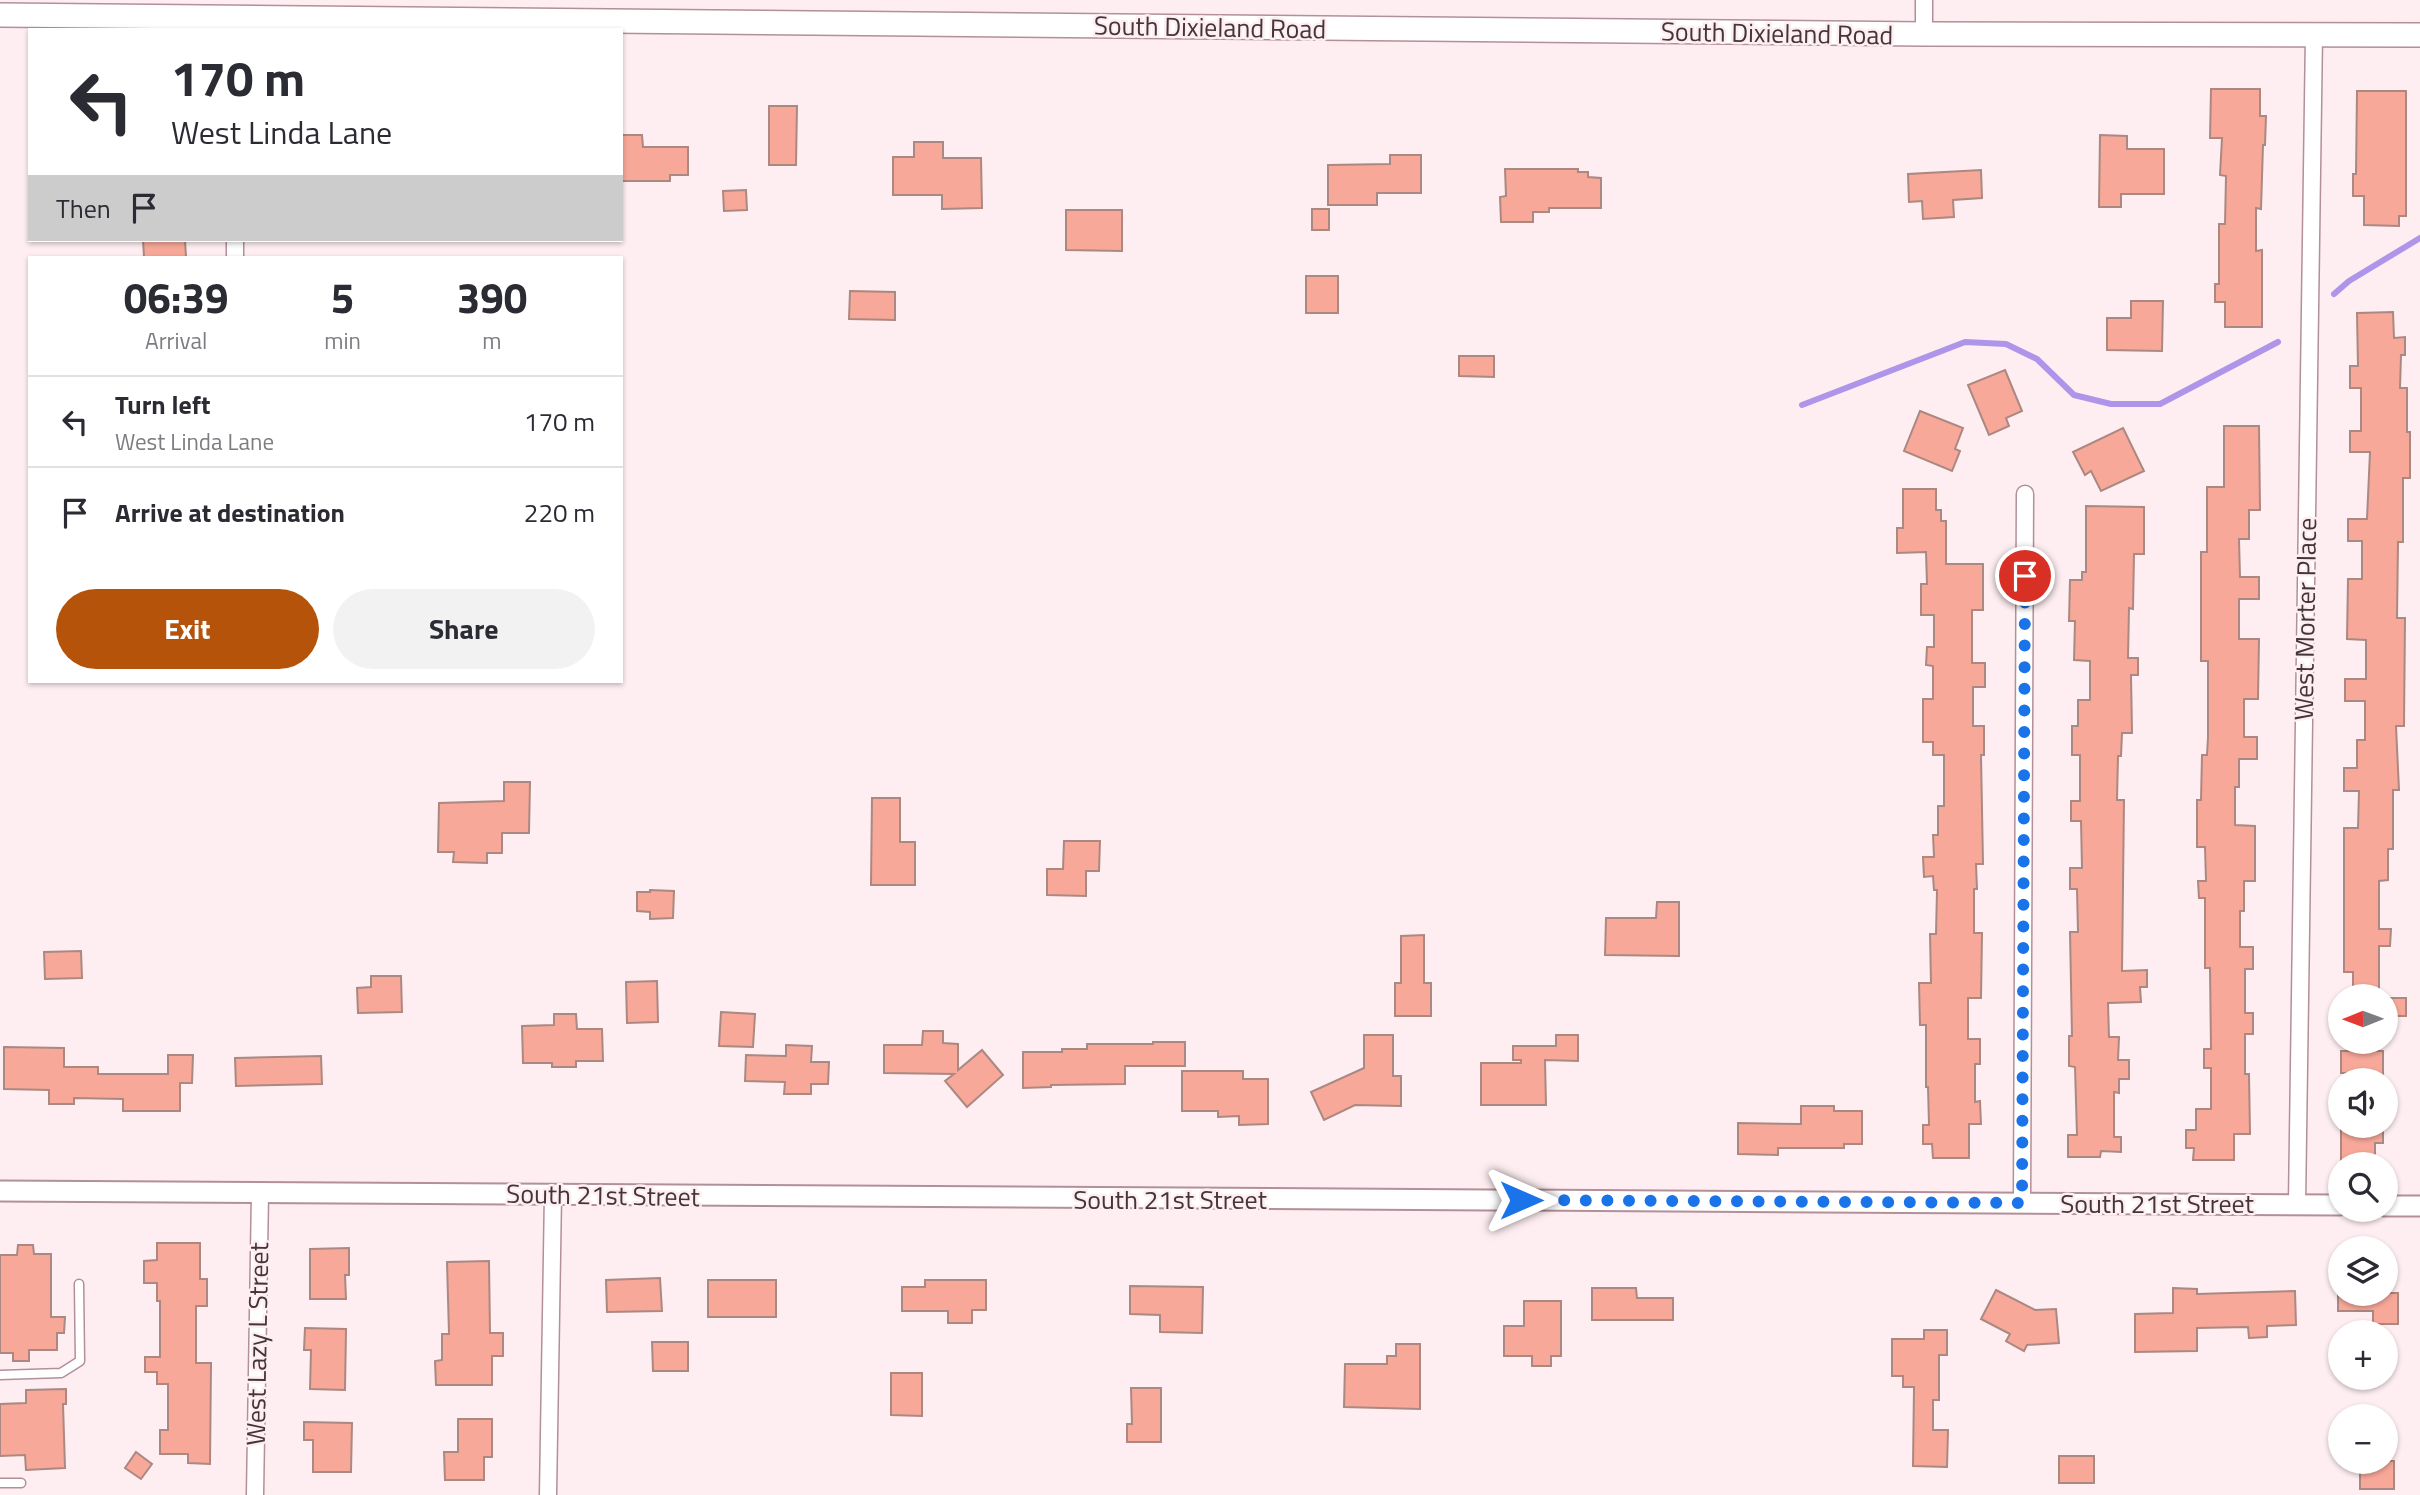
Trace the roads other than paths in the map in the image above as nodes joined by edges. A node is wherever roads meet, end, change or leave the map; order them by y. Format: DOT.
graph roads {
  1 [pos="1924,0"];
  2 [pos="0,15"];
  3 [pos="241,16"];
  4 [pos="1924,34"];
  5 [pos="2314,34"];
  6 [pos="2420,35"];
  7 [pos="2025,494"];
  8 [pos="0,1191"];
  9 [pos="260,1193"];
  10 [pos="553,1194"];
  11 [pos="2022,1203"];
  12 [pos="2297,1204"];
  13 [pos="2328,1205"];
  14 [pos="2398,1206"];
  15 [pos="2420,1206"];
  16 [pos="79,1284"];
  17 [pos="0,1375"];
  18 [pos="0,1483"];
  19 [pos="21,1483"];
  20 [pos="255,1495"];
  21 [pos="548,1495"];
  1 -- 4 [label="street"];
  2 -- 3 [label="main road, South Dixieland Road"];
  3 -- 4 [label="main road, South Dixieland Road"];
  4 -- 5 [label="main road, South Dixieland Road"];
  5 -- 6 [label="main road, South Dixieland Road"];
  5 -- 12 [label="street, West Morter Place"];
  7 -- 11 [label="street"];
  8 -- 9 [label="street, South 21st Street"];
  9 -- 10 [label="street, South 21st Street"];
  9 -- 20 [label="street, West Lazy L Street"];
  10 -- 11 [label="street, South 21st Street"];
  10 -- 21 [label="street"];
  11 -- 12 [label="street, South 21st Street"];
  12 -- 13 [label="street, South 21st Street"];
  14 -- 15 [label="street"];
  16 -- 17 [label="lane"];
  18 -- 19 [label="lane"];
}
